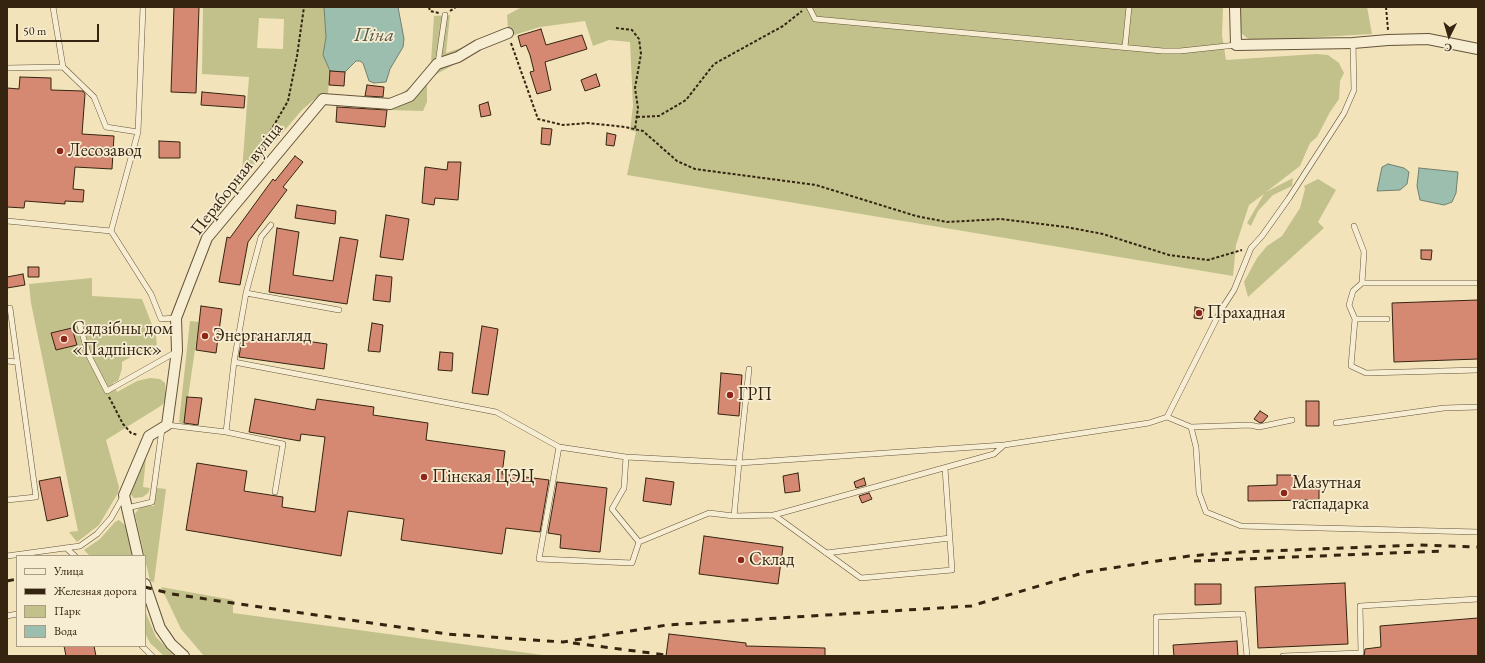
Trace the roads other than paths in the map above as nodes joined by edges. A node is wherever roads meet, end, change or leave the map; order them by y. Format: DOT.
graph roads {
  1 [pos="53,7"];
  2 [pos="143,7"];
  3 [pos="808,7"];
  4 [pos="1130,7"];
  5 [pos="1235,7"];
  6 [pos="445,14"];
  7 [pos="508,33"];
  8 [pos="1353,43"];
  9 [pos="1236,45"];
  10 [pos="1125,47"];
  11 [pos="1478,49"];
  12 [pos="437,64"];
  13 [pos="63,67"];
  14 [pos="7,68"];
  15 [pos="138,132"];
  16 [pos="7,221"];
  17 [pos="271,225"];
  18 [pos="1354,226"];
  19 [pos="111,231"];
  20 [pos="1362,283"];
  21 [pos="1478,283"];
  22 [pos="246,293"];
  23 [pos="10,308"];
  24 [pos="338,310"];
  25 [pos="176,318"];
  26 [pos="1355,319"];
  27 [pos="1387,319"];
  28 [pos="79,323"];
  29 [pos="177,351"];
  30 [pos="7,361"];
  31 [pos="17,362"];
  32 [pos="234,362"];
  33 [pos="750,369"];
  34 [pos="1478,370"];
  35 [pos="1478,407"];
  36 [pos="1166,417"];
  37 [pos="1292,420"];
  38 [pos="1336,423"];
  39 [pos="165,427"];
  40 [pos="1191,427"];
  41 [pos="226,432"];
  42 [pos="1004,445"];
  43 [pos="559,447"];
  44 [pos="626,457"];
  45 [pos="739,463"];
  46 [pos="945,468"];
  47 [pos="276,492"];
  48 [pos="124,494"];
  49 [pos="7,500"];
  50 [pos="127,508"];
  51 [pos="774,515"];
  52 [pos="734,516"];
  53 [pos="1478,532"];
  54 [pos="950,538"];
  55 [pos="639,542"];
  56 [pos="66,548"];
  57 [pos="826,553"];
  58 [pos="74,555"];
  59 [pos="138,555"];
  60 [pos="7,556"];
  61 [pos="146,587"];
  62 [pos="1478,599"];
  63 [pos="143,647"];
  64 [pos="1361,654"];
  65 [pos="152,656"];
  66 [pos="184,656"];
  67 [pos="1156,656"];
  68 [pos="1247,656"];
  69 [pos="1283,656"];
  1 -- 13 [label="lane"];
  2 -- 15 [label="lane"];
  3 -- 10 [label="lane"];
  4 -- 10 [label="lane"];
  5 -- 9 [label="street"];
  6 -- 12 [label="lane"];
  7 -- 12 [label="street"];
  8 -- 9 [label="street"];
  8 -- 11 [label="street"];
  8 -- 36 [label="lane"];
  9 -- 10 [label="lane"];
  12 -- 25 [label="street, Пераборная вуліца"];
  13 -- 14 [label="lane"];
  13 -- 15 [label="lane"];
  15 -- 19 [label="lane"];
  16 -- 19 [label="lane"];
  17 -- 22 [label="lane"];
  18 -- 20 [label="lane"];
  19 -- 25 [label="lane"];
  20 -- 21 [label="lane"];
  20 -- 26 [label="lane"];
  22 -- 24 [label="lane"];
  22 -- 32 [label="lane"];
  23 -- 31 [label="lane"];
  25 -- 29 [label="street, Пераборная вуліца"];
  26 -- 27 [label="lane"];
  26 -- 34 [label="lane"];
  28 -- 29 [label="lane"];
  29 -- 39 [label="street, Пераборная вуліца"];
  30 -- 31 [label="lane"];
  31 -- 49 [label="lane"];
  32 -- 41 [label="lane"];
  32 -- 43 [label="lane"];
  33 -- 45 [label="lane"];
  35 -- 38 [label="lane"];
  36 -- 40 [label="lane"];
  36 -- 42 [label="lane"];
  37 -- 40 [label="lane"];
  39 -- 41 [label="lane"];
  39 -- 48 [label="street"];
  39 -- 50 [label="lane"];
  40 -- 53 [label="lane"];
  41 -- 47 [label="lane"];
  42 -- 45 [label="lane"];
  42 -- 46 [label="lane"];
  43 -- 44 [label="lane"];
  43 -- 55 [label="lane"];
  44 -- 45 [label="lane"];
  44 -- 55 [label="lane"];
  45 -- 52 [label="lane"];
  46 -- 51 [label="lane"];
  46 -- 54 [label="lane"];
  48 -- 50 [label="street"];
  48 -- 56 [label="lane"];
  50 -- 59 [label="street"];
  51 -- 52 [label="lane"];
  51 -- 57 [label="lane"];
  52 -- 55 [label="lane"];
  54 -- 57 [label="lane"];
  54 -- 57 [label="lane"];
  56 -- 58 [label="lane"];
  56 -- 60 [label="lane"];
  61 -- 66 [label="street"];
  62 -- 64 [label="lane"];
  63 -- 65 [label="lane"];
  64 -- 69 [label="lane"];
  67 -- 68 [label="lane"];
}
